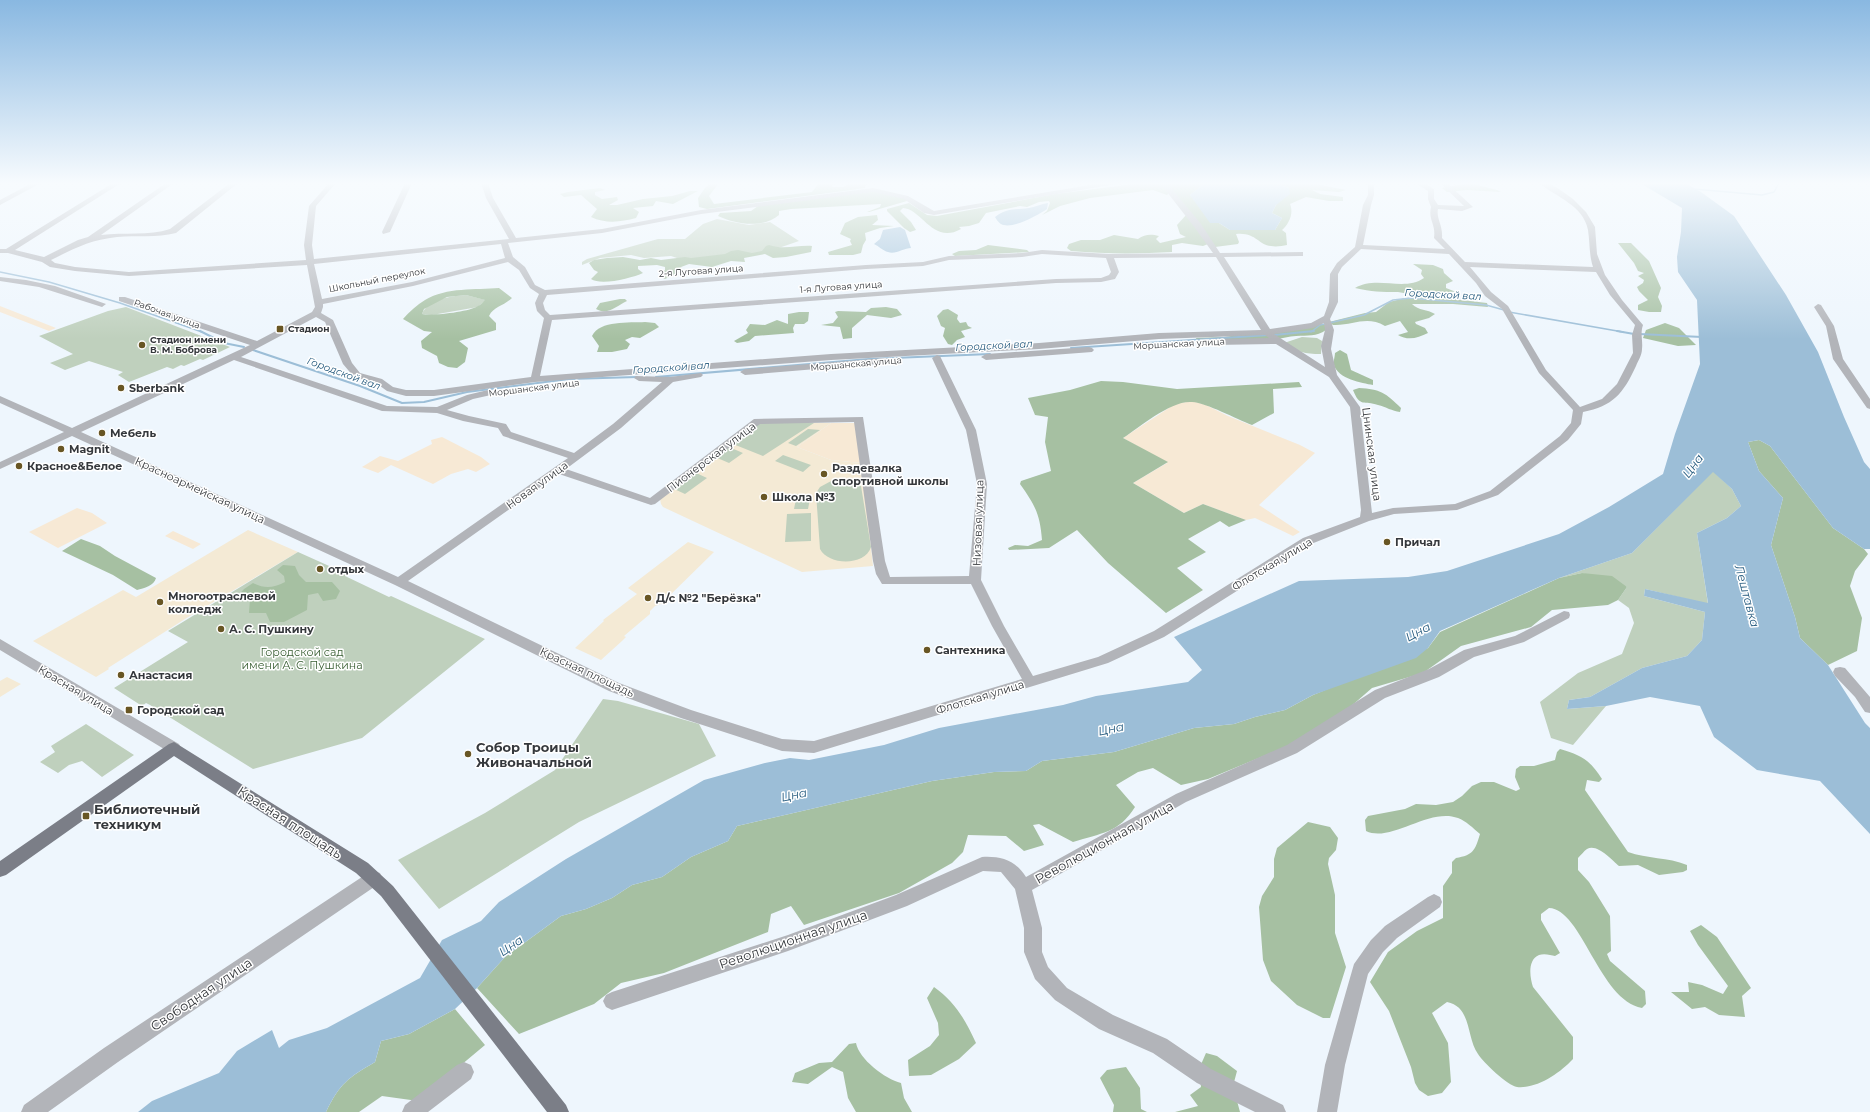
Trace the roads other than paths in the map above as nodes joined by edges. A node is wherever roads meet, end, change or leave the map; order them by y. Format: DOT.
graph roads {
  1 [pos="31,235"];
  2 [pos="97,235"];
  3 [pos="143,235"];
  4 [pos="309,235"];
  5 [pos="512,235"];
  6 [pos="559,235"];
  7 [pos="1204,235"];
  8 [pos="1361,235"];
  9 [pos="1438,235"];
  10 [pos="1592,235"];
  11 [pos="91,239"];
  12 [pos="513,239"];
  13 [pos="504,240"];
  14 [pos="1359,247"];
  15 [pos="4,251"];
  16 [pos="1449,252"];
  17 [pos="1300,254"];
  18 [pos="1217,255"];
  19 [pos="1109,256"];
  20 [pos="510,259"];
  21 [pos="45,260"];
  22 [pos="310,262"];
  23 [pos="1462,264"];
  24 [pos="1599,270"];
  25 [pos="0,279"];
  26 [pos="544,293"];
  27 [pos="122,299"];
  28 [pos="318,302"];
  29 [pos="102,304"];
  30 [pos="1818,307"];
  31 [pos="316,314"];
  32 [pos="548,318"];
  33 [pos="1326,319"];
  34 [pos="1272,336"];
  35 [pos="257,344"];
  36 [pos="233,357"];
  37 [pos="937,358"];
  38 [pos="1332,375"];
  39 [pos="535,379"];
  40 [pos="670,380"];
  41 [pos="0,399"];
  42 [pos="1870,406"];
  43 [pos="438,410"];
  44 [pos="1578,410"];
  45 [pos="72,432"];
  46 [pos="576,457"];
  47 [pos="0,466"];
  48 [pos="558,470"];
  49 [pos="1365,519"];
  50 [pos="975,580"];
  51 [pos="399,582"];
  52 [pos="1564,615"];
  53 [pos="0,644"];
  54 [pos="1840,672"];
  55 [pos="1030,682"];
  56 [pos="1870,708"];
  57 [pos="782,745"];
  58 [pos="174,748"];
  59 [pos="0,870"];
  60 [pos="374,878"];
  61 [pos="1023,887"];
  62 [pos="1434,902"];
  63 [pos="612,1000"];
  64 [pos="464,1072"];
  65 [pos="31,1112"];
  66 [pos="412,1112"];
  67 [pos="559,1112"];
  68 [pos="1276,1112"];
  69 [pos="1327,1112"];
  1 -- 15 [label="street"];
  2 -- 11 [label="street"];
  3 -- 11 [label="street"];
  4 -- 22 [label="street"];
  5 -- 12 [label="street"];
  6 -- 12 [label="street"];
  7 -- 18 [label="street"];
  8 -- 14 [label="street"];
  9 -- 16 [label="street"];
  10 -- 24 [label="street"];
  11 -- 21 [label="street"];
  12 -- 13 [label="street"];
  13 -- 20 [label="street"];
  13 -- 22 [label="street"];
  14 -- 16 [label="street"];
  14 -- 33 [label="street, Цнинская улица"];
  15 -- 21 [label="street"];
  16 -- 23 [label="street"];
  17 -- 18 [label="street, 2-я Луговая улица"];
  18 -- 19 [label="street, 2-я Луговая улица"];
  18 -- 34 [label="street"];
  19 -- 26 [label="street, 2-я Луговая улица"];
  19 -- 32 [label="street, 1-я Луговая улица"];
  20 -- 26 [label="street"];
  20 -- 28 [label="street, Школьный переулок"];
  21 -- 22 [label="street"];
  22 -- 28 [label="street"];
  23 -- 24 [label="street"];
  23 -- 44 [label="street"];
  24 -- 44 [label="street"];
  25 -- 29 [label="street"];
  26 -- 32 [label="street"];
  27 -- 35 [label="street, Рабочая улица"];
  28 -- 31 [label="street"];
  30 -- 42 [label="street"];
  31 -- 35 [label="street"];
  31 -- 39 [label="street, Моршанская улица"];
  32 -- 39 [label="street"];
  33 -- 34 [label="street"];
  33 -- 38 [label="street, Цнинская улица"];
  34 -- 37 [label="street, Моршанская улица"];
  34 -- 38 [label="street, Цнинская улица"];
  34 -- 39 [label="street, Моршанская улица"];
  35 -- 36 [label="street"];
  36 -- 43 [label="street"];
  36 -- 45 [label="street"];
  37 -- 40 [label="street, Моршанская улица"];
  37 -- 50 [label="street, Низовая улица"];
  38 -- 49 [label="street, Цнинская улица"];
  40 -- 43 [label="street, Моршанская улица"];
  40 -- 46 [label="street, Новая улица"];
  41 -- 45 [label="street, Красноармейская улица"];
  43 -- 46 [label="street"];
  44 -- 49 [label="street, Флотская улица"];
  45 -- 47 [label="street"];
  45 -- 51 [label="street, Красноармейская улица"];
  46 -- 48 [label="street, Новая улица"];
  48 -- 50 [label="street, Пионерская улица"];
  48 -- 51 [label="street, Новая улица"];
  49 -- 55 [label="street, Флотская улица"];
  50 -- 55 [label="street, Низовая улица"];
  51 -- 57 [label="street, Красная площадь"];
  52 -- 61 [label="street, Революционная улица"];
  53 -- 58 [label="street, Красная улица"];
  54 -- 56 [label="street"];
  55 -- 57 [label="street, Флотская улица"];
  58 -- 59 [label="main road"];
  58 -- 60 [label="main road, Красная площадь"];
  60 -- 65 [label="street, Свободная улица"];
  60 -- 67 [label="main road, Красная площадь"];
  61 -- 63 [label="street, Революционная улица"];
  61 -- 68 [label="street"];
  62 -- 69 [label="street"];
  64 -- 66 [label="street"];
}
